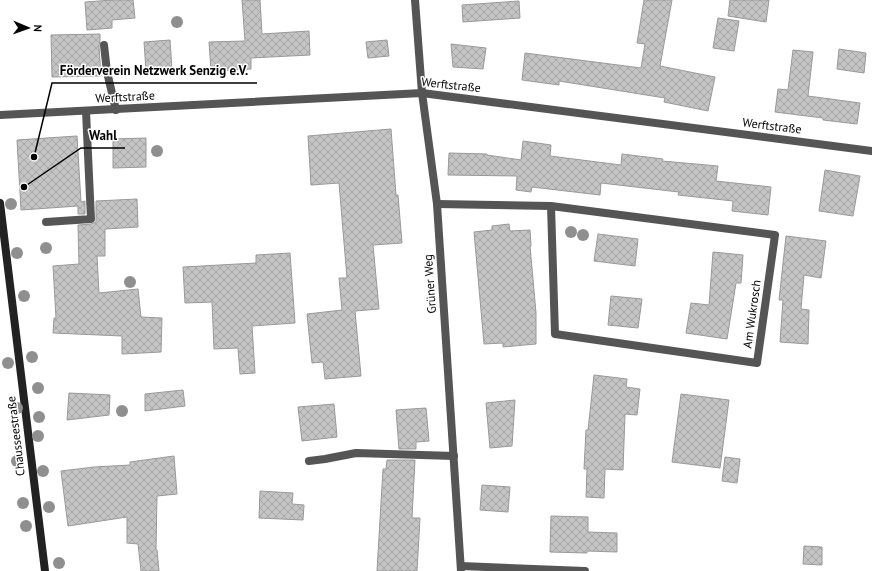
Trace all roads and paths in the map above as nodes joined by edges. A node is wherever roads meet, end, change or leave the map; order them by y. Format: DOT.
graph roads {
  1 [pos="415,0"];
  2 [pos="104,45"];
  3 [pos="422,93"];
  4 [pos="116,110"];
  5 [pos="86,111"];
  6 [pos="0,115"];
  7 [pos="872,151"];
  8 [pos="0,203"];
  9 [pos="437,204"];
  10 [pos="551,206"];
  11 [pos="46,222"];
  12 [pos="454,456"];
  13 [pos="309,461"];
  14 [pos="461,569"];
  15 [pos="45,571"];
  16 [pos="585,571"];
  1 -- 3 [label="street, Grüner Weg"];
  2 -- 4 [label="street"];
  3 -- 4 [label="street, Werftstraße"];
  3 -- 7 [label="street, Werftstraße"];
  3 -- 9 [label="street, Grüner Weg"];
  4 -- 5 [label="street, Werftstraße"];
  5 -- 6 [label="street, Werftstraße"];
  5 -- 11 [label="street"];
  8 -- 15 [label="main road, Chausseestraße"];
  9 -- 10 [label="street, Am Wukrosch"];
  9 -- 12 [label="street, Grüner Weg"];
  10 -- 10 [label="street, Am Wukrosch"];
  12 -- 13 [label="street"];
  12 -- 14 [label="street, Grüner Weg"];
  14 -- 16 [label="street, Grüner Weg"];
}
